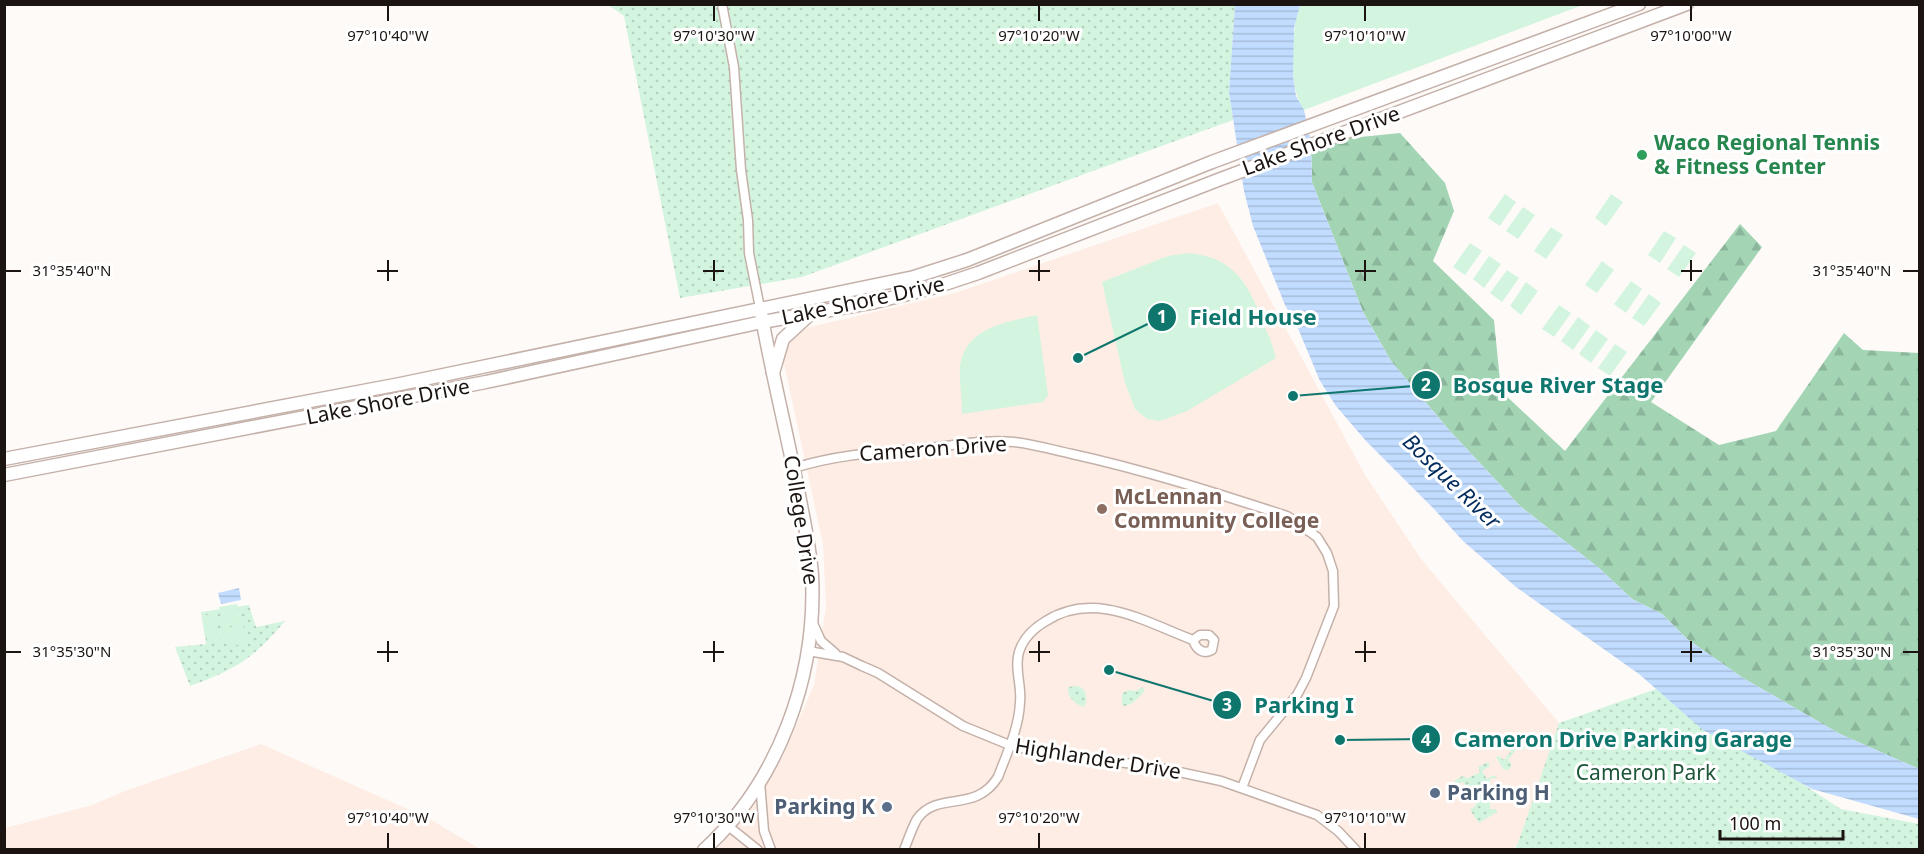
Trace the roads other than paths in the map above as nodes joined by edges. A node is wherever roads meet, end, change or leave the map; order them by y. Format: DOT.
graph roads {
  1 [pos="722,4"];
  2 [pos="1639,4"];
  3 [pos="1687,4"];
  4 [pos="760,308"];
  5 [pos="810,314"];
  6 [pos="762,322"];
  7 [pos="773,373"];
  8 [pos="4,459"];
  9 [pos="794,468"];
  10 [pos="4,475"];
  11 [pos="812,621"];
  12 [pos="1193,640"];
  13 [pos="808,651"];
  14 [pos="843,657"];
  15 [pos="1009,745"];
  16 [pos="760,781"];
  17 [pos="1242,788"];
  18 [pos="728,825"];
  19 [pos="704,849"];
  20 [pos="758,849"];
  21 [pos="771,849"];
  22 [pos="904,849"];
  23 [pos="1356,849"];
  1 -- 4 [label="street"];
  2 -- 4 [label="main road, Lake Shore Drive"];
  3 -- 5 [label="main road, Lake Shore Drive"];
  4 -- 6 [label="main road, College Drive"];
  4 -- 8 [label="main road, Lake Shore Drive"];
  5 -- 6 [label="main road, Lake Shore Drive"];
  5 -- 7 [label="main road"];
  6 -- 7 [label="main road, College Drive"];
  6 -- 10 [label="main road, Lake Shore Drive"];
  7 -- 9 [label="main road, College Drive"];
  9 -- 11 [label="main road, College Drive"];
  9 -- 17 [label="street, Cameron Drive"];
  11 -- 13 [label="main road, College Drive"];
  11 -- 14 [label="street, Highlander Drive"];
  12 -- 15 [label="street"];
  13 -- 14 [label="street, Highlander Drive"];
  13 -- 16 [label="main road, College Drive"];
  14 -- 15 [label="street, Highlander Drive"];
  15 -- 17 [label="street, Highlander Drive"];
  15 -- 22 [label="street"];
  16 -- 18 [label="main road, College Drive"];
  16 -- 21 [label="street"];
  17 -- 23 [label="street, Highlander Drive"];
  18 -- 19 [label="main road, College Drive"];
  18 -- 20 [label="street"];
}
